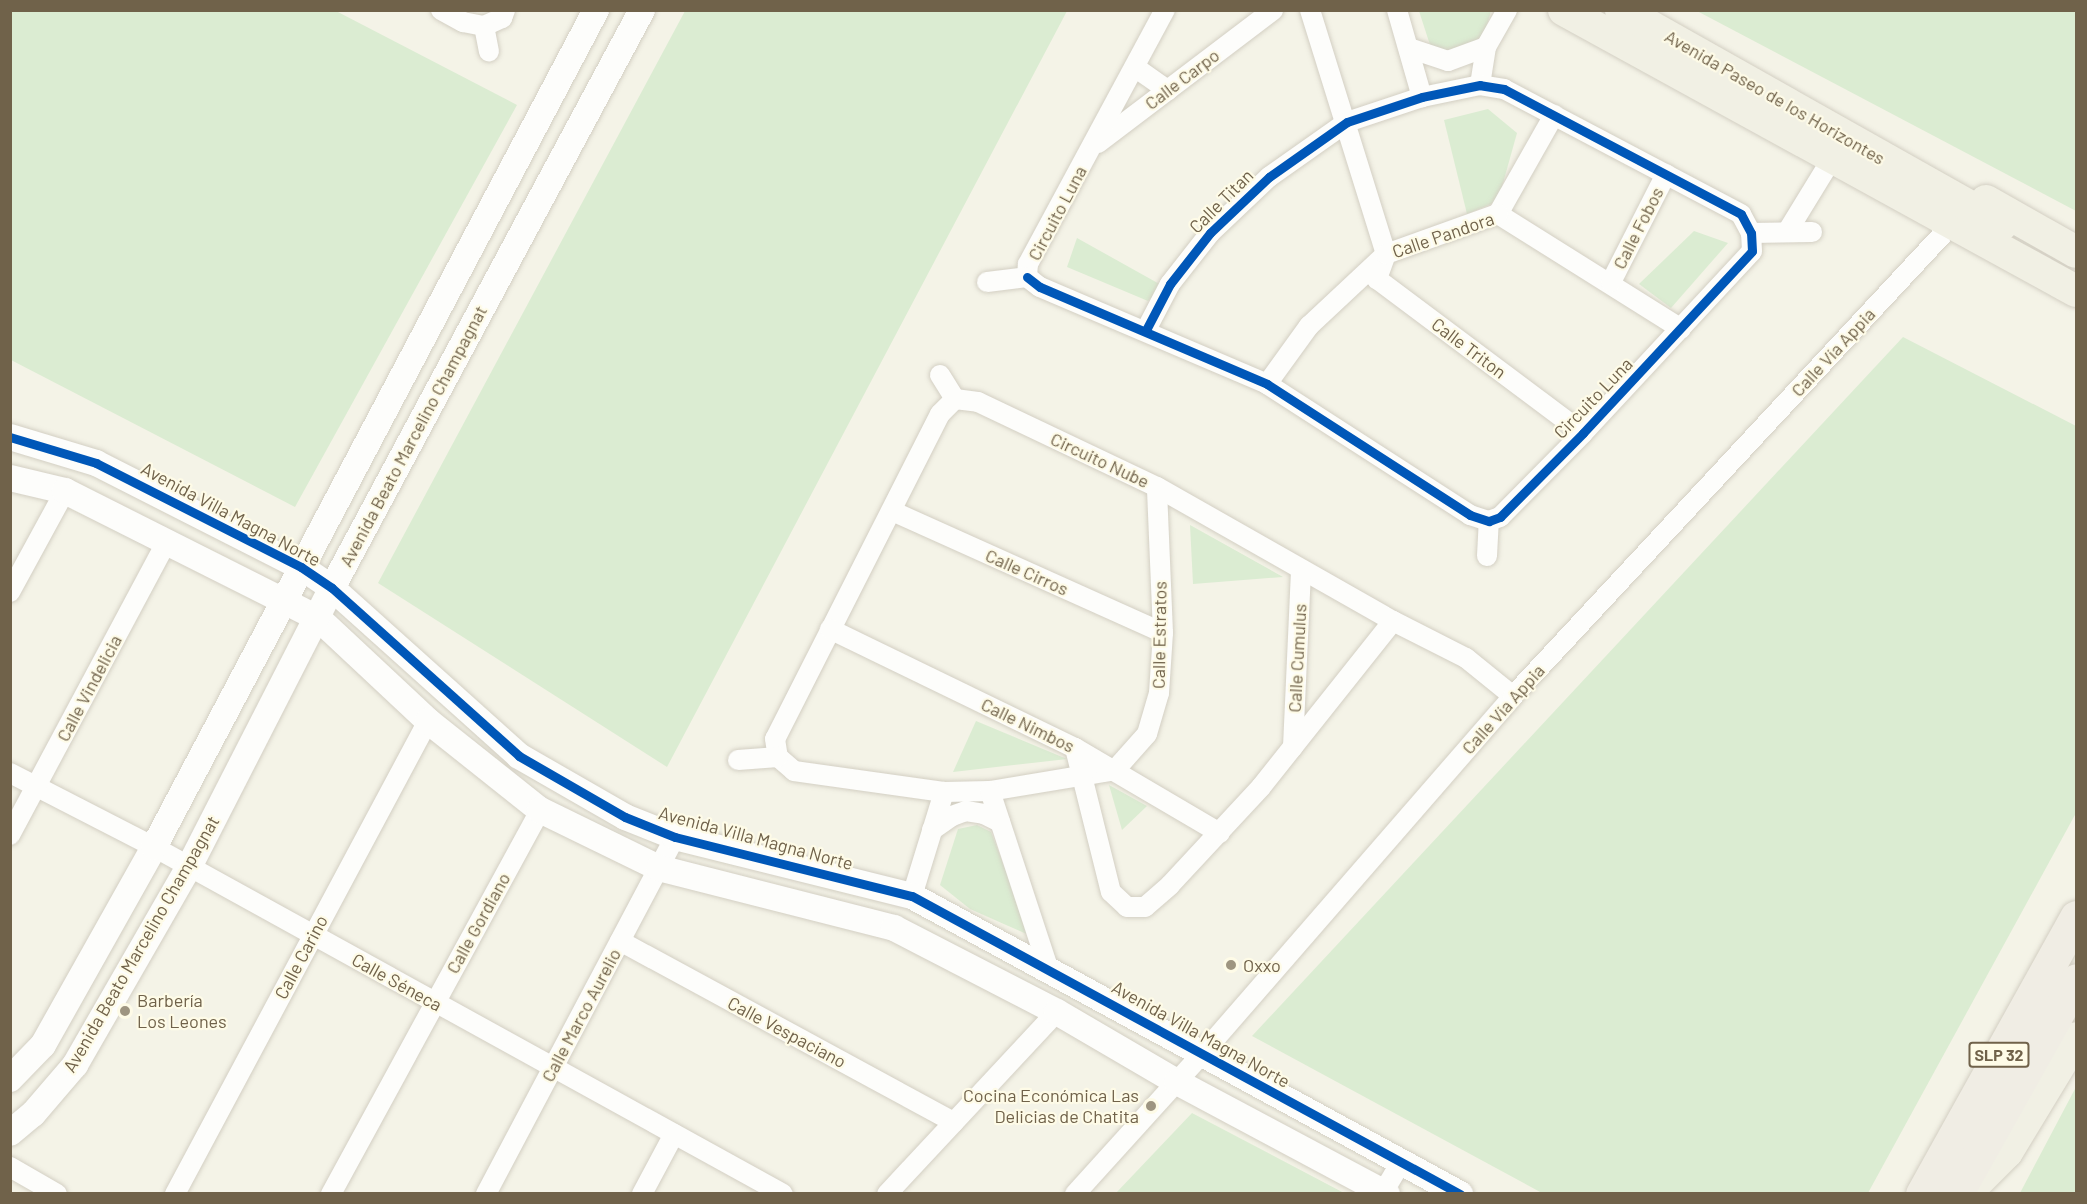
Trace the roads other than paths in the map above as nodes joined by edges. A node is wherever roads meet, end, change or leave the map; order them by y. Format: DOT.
graph roads {
  1 [pos="441,10"];
  2 [pos="506,10"];
  3 [pos="596,10"];
  4 [pos="642,10"];
  5 [pos="1165,10"];
  6 [pos="1273,10"];
  7 [pos="1310,10"];
  8 [pos="1397,10"];
  9 [pos="1508,10"];
  10 [pos="1564,10"];
  11 [pos="1621,10"];
  12 [pos="484,26"];
  13 [pos="582,37"];
  14 [pos="1486,47"];
  15 [pos="1409,48"];
  16 [pos="489,52"];
  17 [pos="618,57"];
  18 [pos="1136,68"];
  19 [pos="1480,85"];
  20 [pos="1168,90"];
  21 [pos="1422,97"];
  22 [pos="1554,115"];
  23 [pos="1789,119"];
  24 [pos="1347,122"];
  25 [pos="1092,148"];
  26 [pos="518,158"];
  27 [pos="1825,170"];
  28 [pos="1666,174"];
  29 [pos="552,176"];
  30 [pos="1892,176"];
  31 [pos="1498,214"];
  32 [pos="1788,232"];
  33 [pos="1812,232"];
  34 [pos="1751,233"];
  35 [pos="1942,235"];
  36 [pos="2076,252"];
  37 [pos="1386,254"];
  38 [pos="2076,267"];
  39 [pos="1027,278"];
  40 [pos="987,282"];
  41 [pos="1611,282"];
  42 [pos="2076,291"];
  43 [pos="2076,308"];
  44 [pos="1681,329"];
  45 [pos="1146,330"];
  46 [pos="940,375"];
  47 [pos="1267,384"];
  48 [pos="955,399"];
  49 [pos="1583,433"];
  50 [pos="10,437"];
  51 [pos="10,478"];
  52 [pos="1157,487"];
  53 [pos="65,491"];
  54 [pos="892,511"];
  55 [pos="1489,522"];
  56 [pos="167,542"];
  57 [pos="1487,556"];
  58 [pos="301,567"];
  59 [pos="1301,569"];
  60 [pos="332,588"];
  61 [pos="10,592"];
  62 [pos="284,598"];
  63 [pos="318,618"];
  64 [pos="1393,621"];
  65 [pos="830,629"];
  66 [pos="1162,633"];
  67 [pos="1513,696"];
  68 [pos="428,721"];
  69 [pos="1293,747"];
  70 [pos="1075,748"];
  71 [pos="778,757"];
  72 [pos="738,760"];
  73 [pos="1115,770"];
  74 [pos="10,773"];
  75 [pos="1080,777"];
  76 [pos="37,786"];
  77 [pos="990,791"];
  78 [pos="944,792"];
  79 [pos="540,810"];
  80 [pos="1000,822"];
  81 [pos="932,830"];
  82 [pos="1220,833"];
  83 [pos="10,835"];
  84 [pos="675,837"];
  85 [pos="154,847"];
  86 [pos="189,867"];
  87 [pos="659,868"];
  88 [pos="912,896"];
  89 [pos="2076,917"];
  90 [pos="313,935"];
  91 [pos="620,941"];
  92 [pos="1049,970"];
  93 [pos="2076,980"];
  94 [pos="435,1003"];
  95 [pos="1057,1012"];
  96 [pos="2076,1038"];
  97 [pos="1202,1054"];
  98 [pos="553,1067"];
  99 [pos="10,1079"];
  100 [pos="1177,1083"];
  101 [pos="954,1122"];
  102 [pos="10,1133"];
  103 [pos="674,1134"];
  104 [pos="1402,1161"];
  105 [pos="21,1179"];
  106 [pos="1384,1193"];
  107 [pos="57,1194"];
  108 [pos="175,1194"];
  109 [pos="331,1194"];
  110 [pos="486,1194"];
  111 [pos="642,1194"];
  112 [pos="783,1194"];
  113 [pos="887,1194"];
  114 [pos="1075,1194"];
  115 [pos="1461,1194"];
  116 [pos="1922,1194"];
  117 [pos="1956,1194"];
  118 [pos="1965,1194"];
  1 -- 12 [label="street"];
  2 -- 12 [label="street"];
  3 -- 13 [label="street, Avenida Beato Marcelino Champagnat"];
  4 -- 17 [label="street, Avenida Beato Marcelino Champagnat"];
  5 -- 18 [label="street, Circuito Luna"];
  6 -- 20 [label="street, Calle Carpo"];
  7 -- 24 [label="street"];
  8 -- 15 [label="street"];
  9 -- 14 [label="street"];
  10 -- 23 [label="main road, Avenida Paseo de los Horizontes"];
  11 -- 23 [label="main road, Avenida Paseo de los Horizontes"];
  12 -- 16 [label="street"];
  13 -- 17 [label="street"];
  13 -- 26 [label="street, Avenida Beato Marcelino Champagnat"];
  14 -- 15 [label="street"];
  14 -- 19 [label="street"];
  15 -- 21 [label="street"];
  17 -- 29 [label="street, Avenida Beato Marcelino Champagnat"];
  18 -- 20 [label="street"];
  18 -- 25 [label="street, Circuito Luna"];
  19 -- 21 [label="street"];
  19 -- 22 [label="street"];
  20 -- 25 [label="street, Calle Carpo"];
  21 -- 24 [label="street"];
  22 -- 28 [label="street"];
  22 -- 31 [label="street"];
  23 -- 27 [label="main road"];
  23 -- 30 [label="main road, Avenida Paseo de los Horizontes"];
  23 -- 36 [label="main road"];
  24 -- 37 [label="street"];
  24 -- 45 [label="street, Calle Titan"];
  25 -- 39 [label="street, Circuito Luna"];
  26 -- 29 [label="street"];
  26 -- 58 [label="street, Avenida Beato Marcelino Champagnat"];
  27 -- 32 [label="street"];
  27 -- 35 [label="main road"];
  28 -- 34 [label="street"];
  28 -- 41 [label="street, Calle Fobos"];
  29 -- 60 [label="street, Avenida Beato Marcelino Champagnat"];
  30 -- 38 [label="main road"];
  30 -- 42 [label="main road"];
  31 -- 37 [label="street, Calle Pandora"];
  31 -- 41 [label="street, Calle Pandora"];
  32 -- 33 [label="street"];
  32 -- 34 [label="street"];
  34 -- 44 [label="street, Circuito Luna"];
  35 -- 43 [label="main road"];
  35 -- 67 [label="street, Calle Vía Appia"];
  37 -- 47 [label="street, Calle Pandora"];
  37 -- 49 [label="street, Calle Triton"];
  39 -- 40 [label="street"];
  39 -- 45 [label="street, Circuito Luna"];
  41 -- 44 [label="street, Calle Pandora"];
  44 -- 49 [label="street, Circuito Luna"];
  45 -- 47 [label="street, Circuito Luna"];
  46 -- 48 [label="street"];
  47 -- 55 [label="street, Circuito Luna"];
  48 -- 52 [label="street, Circuito Nube"];
  48 -- 54 [label="street"];
  49 -- 55 [label="street, Circuito Luna"];
  50 -- 58 [label="street, Avenida Villa Magna Norte"];
  51 -- 53 [label="street"];
  52 -- 59 [label="street, Circuito Nube"];
  52 -- 66 [label="street, Calle Estratos"];
  53 -- 56 [label="street"];
  53 -- 61 [label="street"];
  54 -- 65 [label="street"];
  54 -- 66 [label="street, Calle Cirros"];
  55 -- 57 [label="street"];
  56 -- 62 [label="street"];
  56 -- 76 [label="street, Calle Vindelicia"];
  58 -- 60 [label="street, Avenida Villa Magna Norte"];
  58 -- 62 [label="street, Avenida Beato Marcelino Champagnat"];
  59 -- 64 [label="street, Circuito Nube"];
  59 -- 69 [label="street, Calle Cumulus"];
  60 -- 63 [label="street, Avenida Beato Marcelino Champagnat"];
  60 -- 84 [label="street, Avenida Villa Magna Norte"];
  62 -- 63 [label="street"];
  62 -- 85 [label="street, Avenida Beato Marcelino Champagnat"];
  63 -- 68 [label="street"];
  63 -- 86 [label="street, Avenida Beato Marcelino Champagnat"];
  64 -- 67 [label="street, Circuito Nube"];
  64 -- 69 [label="street"];
  65 -- 70 [label="street, Calle Nimbos"];
  65 -- 71 [label="street"];
  66 -- 73 [label="street, Calle Estratos"];
  67 -- 97 [label="street, Calle Vía Appia"];
  68 -- 79 [label="street"];
  68 -- 90 [label="street, Calle Carino"];
  69 -- 82 [label="street"];
  70 -- 73 [label="street, Calle Nimbos"];
  70 -- 75 [label="street"];
  71 -- 72 [label="street"];
  71 -- 78 [label="street"];
  73 -- 75 [label="street"];
  73 -- 82 [label="street, Calle Nimbos"];
  74 -- 76 [label="street, Calle Séneca"];
  75 -- 77 [label="street"];
  75 -- 82 [label="street"];
  76 -- 83 [label="street, Calle Vindelicia"];
  76 -- 85 [label="street, Calle Séneca"];
  77 -- 78 [label="street"];
  77 -- 80 [label="street"];
  78 -- 81 [label="street"];
  79 -- 87 [label="street"];
  79 -- 94 [label="street, Calle Gordiano"];
  80 -- 81 [label="street"];
  80 -- 92 [label="street"];
  81 -- 88 [label="street"];
  84 -- 87 [label="street, Calle Marco Aurelio"];
  84 -- 88 [label="street, Avenida Villa Magna Norte"];
  85 -- 86 [label="street, Calle Séneca"];
  85 -- 99 [label="street, Avenida Beato Marcelino Champagnat"];
  86 -- 90 [label="street, Calle Séneca"];
  86 -- 102 [label="street, Avenida Beato Marcelino Champagnat"];
  87 -- 91 [label="street, Calle Marco Aurelio"];
  87 -- 95 [label="street"];
  88 -- 92 [label="street, Avenida Villa Magna Norte"];
  89 -- 116 [label="highway, SLP 32"];
  90 -- 94 [label="street, Calle Séneca"];
  90 -- 108 [label="street, Calle Carino"];
  91 -- 98 [label="street, Calle Marco Aurelio"];
  91 -- 101 [label="street, Calle Vespaciano"];
  92 -- 97 [label="street, Avenida Villa Magna Norte"];
  93 -- 117 [label="highway, SLP 32"];
  94 -- 98 [label="street, Calle Séneca"];
  94 -- 109 [label="street, Calle Gordiano"];
  95 -- 100 [label="street"];
  95 -- 101 [label="street"];
  96 -- 118 [label="main road"];
  97 -- 100 [label="street, Calle Vía Appia"];
  97 -- 104 [label="street, Avenida Villa Magna Norte"];
  98 -- 103 [label="street, Calle Séneca"];
  98 -- 110 [label="street, Calle Marco Aurelio"];
  100 -- 106 [label="street"];
  100 -- 114 [label="street, Calle Vía Appia"];
  101 -- 113 [label="street"];
  103 -- 111 [label="street"];
  103 -- 112 [label="street, Calle Séneca"];
  104 -- 106 [label="street"];
  104 -- 115 [label="street, Avenida Villa Magna Norte"];
  105 -- 107 [label="street"];
}
